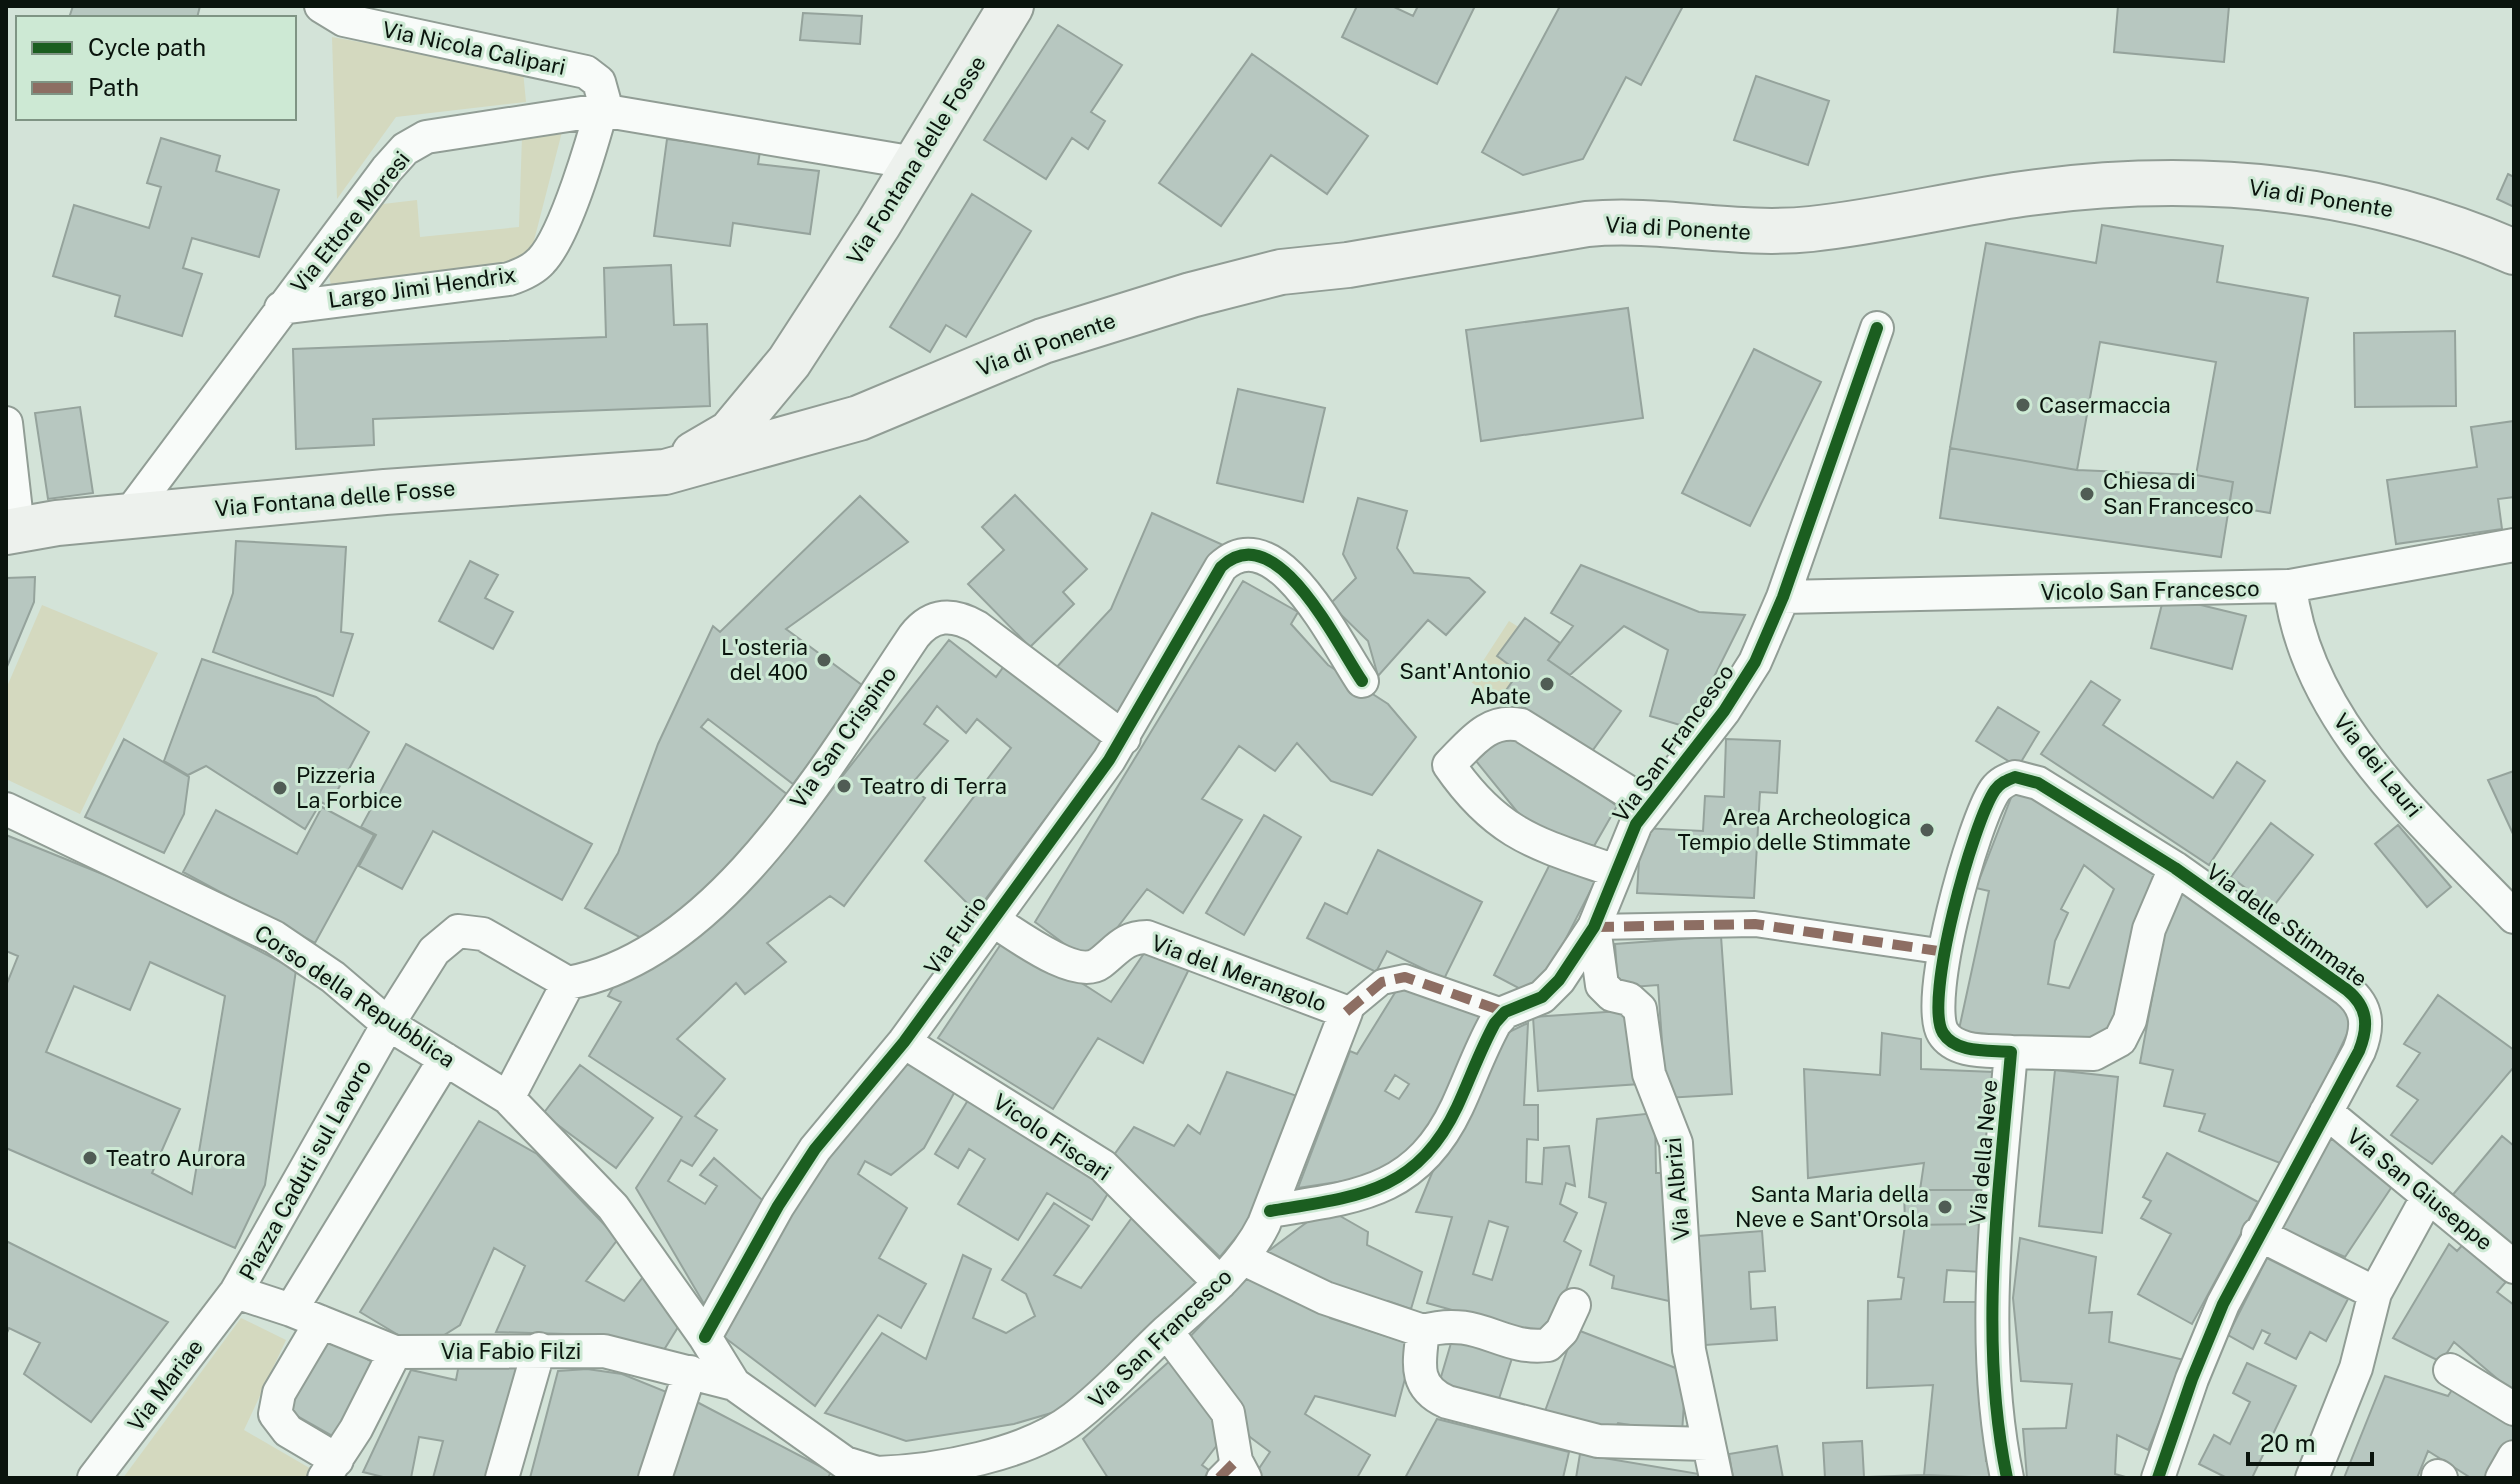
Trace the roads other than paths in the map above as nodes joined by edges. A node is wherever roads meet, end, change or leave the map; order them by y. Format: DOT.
graph roads {
  1 [pos="321,6"];
  2 [pos="1011,6"];
  3 [pos="601,110"];
  4 [pos="915,163"];
  5 [pos="2514,252"];
  6 [pos="281,308"];
  7 [pos="819,313"];
  8 [pos="1877,328"];
  9 [pos="859,418"];
  10 [pos="6,423"];
  11 [pos="665,472"];
  12 [pos="127,517"];
  13 [pos="12,530"];
  14 [pos="2514,545"];
  15 [pos="2290,586"];
  16 [pos="1783,597"];
  17 [pos="1362,681"];
  18 [pos="1124,738"];
  19 [pos="1649,805"];
  20 [pos="6,809"];
  21 [pos="2175,868"];
  22 [pos="1615,871"];
  23 [pos="1959,887"];
  24 [pos="2514,917"];
  25 [pos="991,919"];
  26 [pos="1594,927"];
  27 [pos="1945,952"];
  28 [pos="568,983"];
  29 [pos="1346,1012"];
  30 [pos="1505,1012"];
  31 [pos="388,1024"];
  32 [pos="904,1042"];
  33 [pos="2011,1052"];
  34 [pos="445,1059"];
  35 [pos="508,1098"];
  36 [pos="2326,1112"];
  37 [pos="2427,1198"];
  38 [pos="1270,1211"];
  39 [pos="2258,1234"];
  40 [pos="1242,1258"];
  41 [pos="2514,1267"];
  42 [pos="1220,1283"];
  43 [pos="236,1292"];
  44 [pos="2375,1293"];
  45 [pos="1574,1305"];
  46 [pos="291,1310"];
  47 [pos="321,1322"];
  48 [pos="1423,1331"];
  49 [pos="1167,1332"];
  50 [pos="705,1337"];
  51 [pos="539,1349"];
  52 [pos="395,1352"];
  53 [pos="2450,1370"];
  54 [pos="690,1372"];
  55 [pos="734,1384"];
  56 [pos="2514,1409"];
  57 [pos="1708,1444"];
  58 [pos="2514,1457"];
  59 [pos="330,1469"];
  60 [pos="1233,1472"];
  61 [pos="879,1476"];
  62 [pos="94,1478"];
  63 [pos="502,1478"];
  64 [pos="655,1478"];
  65 [pos="1716,1478"];
  66 [pos="2007,1478"];
  67 [pos="2158,1478"];
  68 [pos="2312,1478"];
  69 [pos="2502,1478"];
  1 -- 3 [label="street, Via Nicola Calipari"];
  2 -- 4 [label="main road, Via Fontana delle Fosse"];
  3 -- 4 [label="street, Via Ettore Moresi"];
  3 -- 6 [label="street, Via Ettore Moresi"];
  3 -- 6 [label="street, Largo Jimi Hendrix"];
  4 -- 7 [label="main road, Via Fontana delle Fosse"];
  5 -- 9 [label="main road, Via di Ponente"];
  6 -- 12 [label="street, Via Ettore Moresi"];
  7 -- 9 [label="main road, Via Fontana delle Fosse"];
  7 -- 11 [label="main road, Via Fontana delle Fosse"];
  8 -- 16 [label="street, Via San Francesco"];
  9 -- 11 [label="main road, Via Fontana delle Fosse"];
  10 -- 13 [label="street"];
  11 -- 12 [label="main road, Via Fontana delle Fosse"];
  12 -- 13 [label="main road, Via Fontana delle Fosse"];
  14 -- 15 [label="street, Vicolo San Francesco"];
  15 -- 16 [label="street, Vicolo San Francesco"];
  15 -- 24 [label="street, Via dei Lauri"];
  16 -- 19 [label="street, Via San Francesco"];
  17 -- 18 [label="street, Via Furio"];
  18 -- 25 [label="street, Via Furio"];
  18 -- 28 [label="street, Via San Crispino"];
  19 -- 22 [label="street, Via San Francesco"];
  19 -- 22 [label="street"];
  20 -- 31 [label="street, Corso della Repubblica"];
  21 -- 23 [label="street, Via delle Stimmate"];
  21 -- 33 [label="street"];
  21 -- 36 [label="street, Via delle Stimmate"];
  22 -- 26 [label="street, Via San Francesco"];
  23 -- 27 [label="street, Via della Neve"];
  25 -- 29 [label="street, Via del Merangolo"];
  25 -- 32 [label="street, Via Furio"];
  26 -- 27 [label="street"];
  26 -- 30 [label="street, Via San Francesco"];
  26 -- 57 [label="street, Via Albrizi"];
  27 -- 33 [label="street, Via della Neve"];
  28 -- 31 [label="street, Piazza Caduti sul Lavoro"];
  28 -- 35 [label="street"];
  29 -- 30 [label="street"];
  29 -- 38 [label="street, Via del Merangolo"];
  30 -- 38 [label="street"];
  31 -- 34 [label="street, Corso della Repubblica"];
  31 -- 43 [label="street, Piazza Caduti sul Lavoro"];
  32 -- 42 [label="street, Vicolo Fiscari"];
  32 -- 50 [label="street, Via Furio"];
  33 -- 66 [label="street, Via della Neve"];
  34 -- 35 [label="street, Corso della Repubblica"];
  34 -- 46 [label="street"];
  35 -- 50 [label="street, Corso della Repubblica"];
  36 -- 37 [label="street, Via San Giuseppe"];
  36 -- 39 [label="street, Via delle Stimmate"];
  37 -- 41 [label="street, Via San Giuseppe"];
  37 -- 44 [label="street"];
  38 -- 40 [label="street, Via San Francesco"];
  39 -- 44 [label="street"];
  39 -- 67 [label="street, Via delle Stimmate"];
  40 -- 42 [label="street, Via San Francesco"];
  40 -- 48 [label="street"];
  42 -- 49 [label="street, Via San Francesco"];
  43 -- 46 [label="street, Piazza Caduti sul Lavoro"];
  43 -- 62 [label="street, Via Mariae"];
  44 -- 68 [label="street"];
  45 -- 48 [label="street"];
  46 -- 47 [label="street, Via Fabio Filzi"];
  47 -- 52 [label="street, Via Fabio Filzi"];
  47 -- 59 [label="street"];
  48 -- 57 [label="street"];
  49 -- 60 [label="street"];
  49 -- 61 [label="street, Via San Francesco"];
  50 -- 55 [label="street, Corso della Repubblica"];
  51 -- 52 [label="street, Via Fabio Filzi"];
  51 -- 54 [label="street, Via Fabio Filzi"];
  51 -- 63 [label="street"];
  52 -- 59 [label="street"];
  53 -- 56 [label="street"];
  54 -- 55 [label="street, Via Fabio Filzi"];
  54 -- 64 [label="street"];
  55 -- 61 [label="street, Corso della Repubblica"];
  57 -- 65 [label="street, Via Albrizi"];
  58 -- 69 [label="street"];
}
